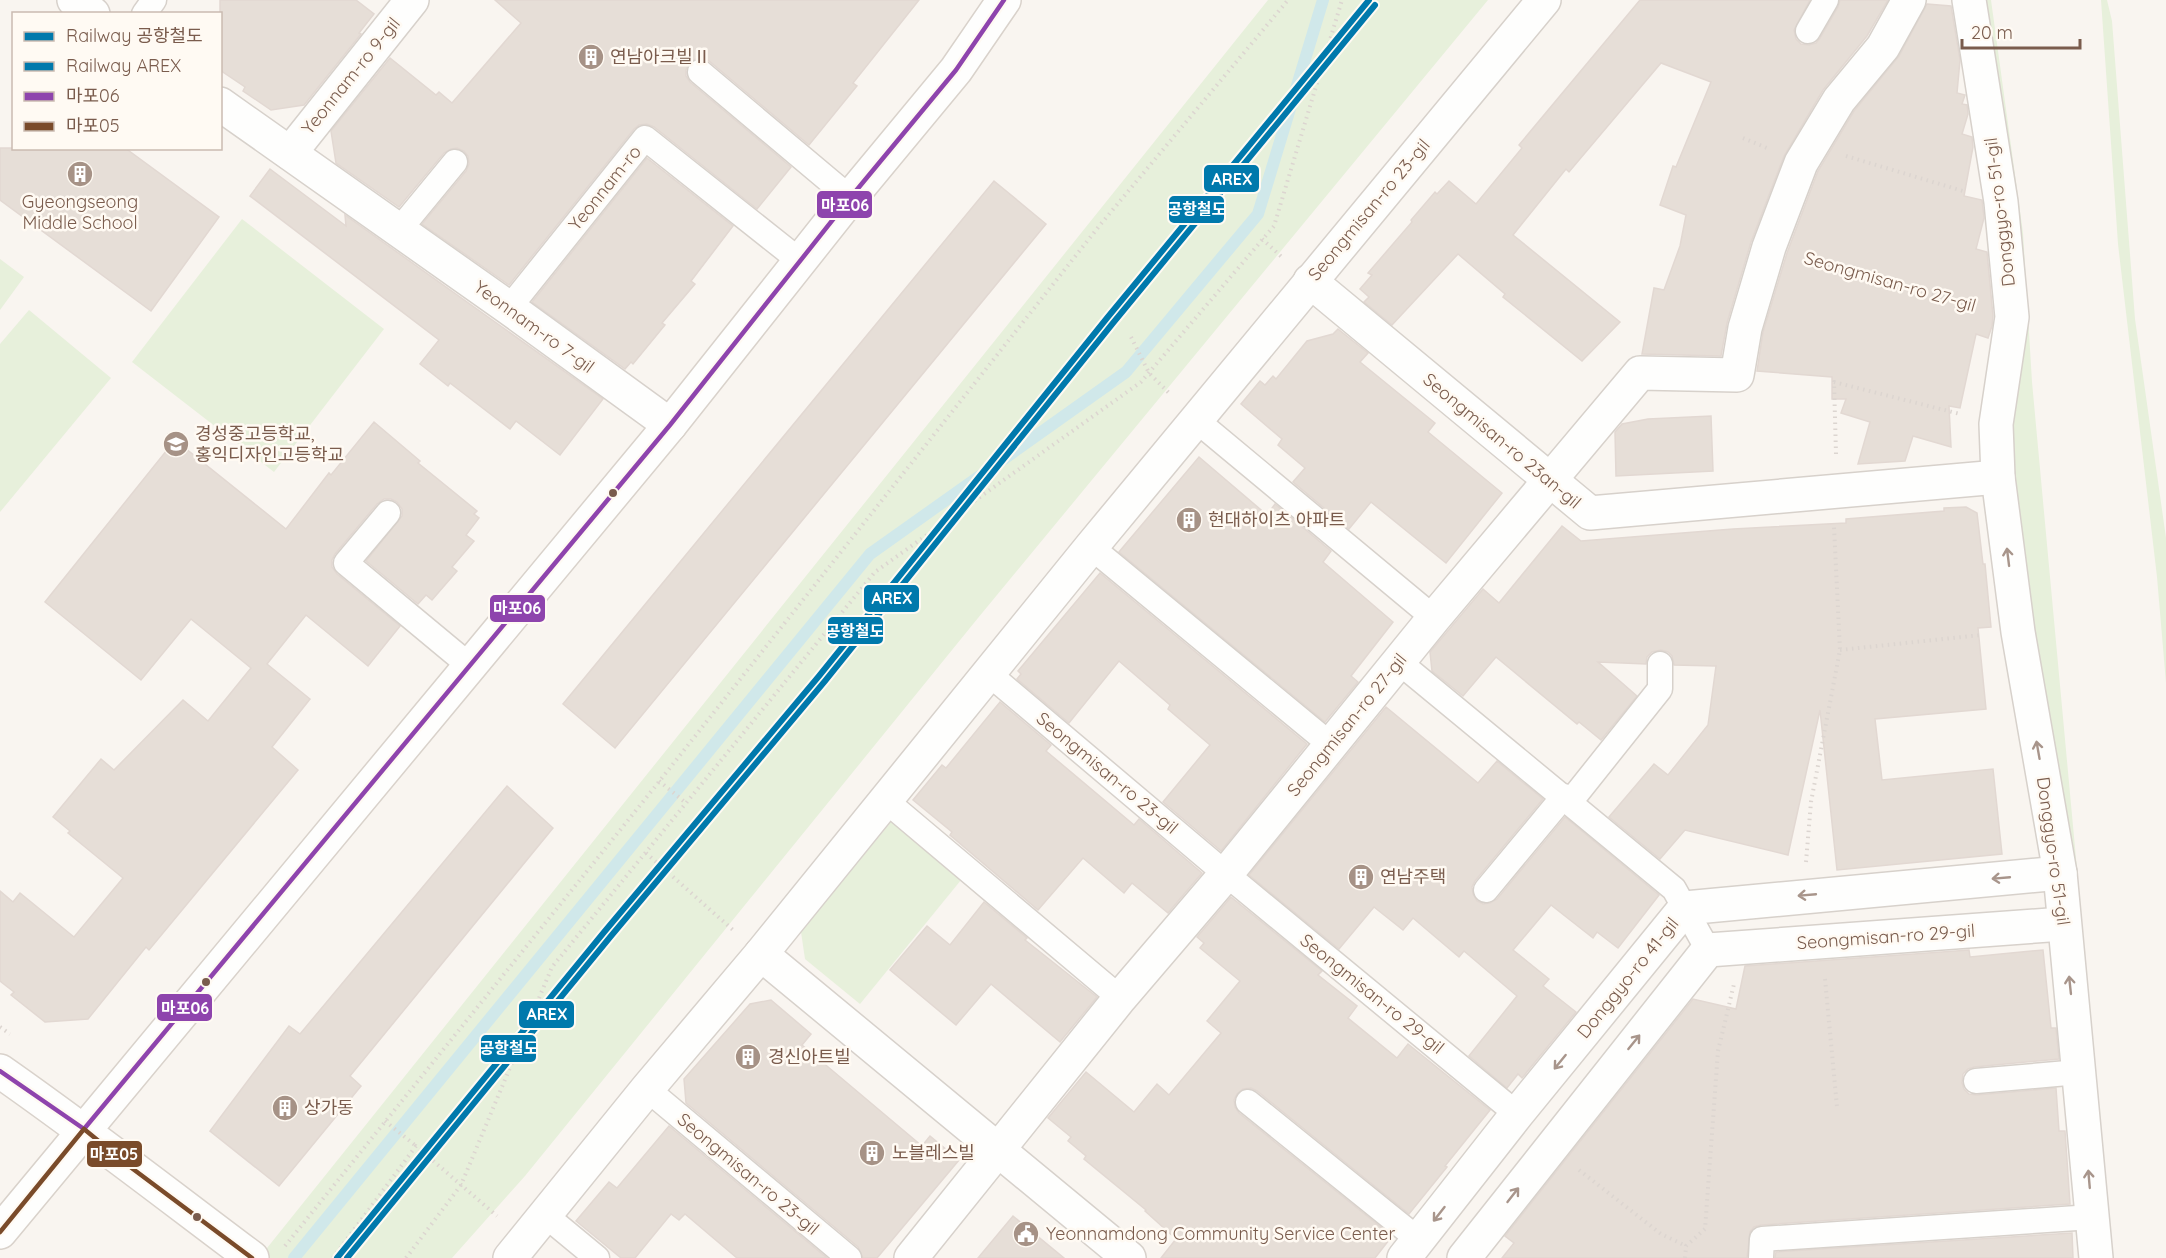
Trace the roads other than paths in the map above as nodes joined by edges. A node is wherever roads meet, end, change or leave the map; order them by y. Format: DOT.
graph roads {
  1 [pos="74,0"];
  2 [pos="412,0"];
  3 [pos="1004,0"];
  4 [pos="1544,0"];
  5 [pos="1826,0"];
  6 [pos="1909,0"];
  7 [pos="1969,0"];
  8 [pos="90,12"];
  9 [pos="1808,30"];
  10 [pos="700,72"];
  11 [pos="222,105"];
  12 [pos="290,153"];
  13 [pos="454,162"];
  14 [pos="850,198"];
  15 [pos="399,230"];
  16 [pos="800,261"];
  17 [pos="1310,281"];
  18 [pos="509,308"];
  19 [pos="1196,420"];
  20 [pos="670,425"];
  21 [pos="1998,477"];
  22 [pos="1550,482"];
  23 [pos="388,513"];
  24 [pos="1091,546"];
  25 [pos="1434,618"];
  26 [pos="1399,662"];
  27 [pos="1660,664"];
  28 [pos="470,666"];
  29 [pos="988,673"];
  30 [pos="1331,745"];
  31 [pos="1567,799"];
  32 [pos="885,800"];
  33 [pos="2060,873"];
  34 [pos="1226,874"];
  35 [pos="1486,890"];
  36 [pos="1685,908"];
  37 [pos="2063,924"];
  38 [pos="1708,950"];
  39 [pos="761,954"];
  40 [pos="1120,998"];
  41 [pos="0,1071"];
  42 [pos="2079,1072"];
  43 [pos="1976,1081"];
  44 [pos="647,1089"];
  45 [pos="1248,1102"];
  46 [pos="1517,1114"];
  47 [pos="84,1129"];
  48 [pos="998,1151"];
  49 [pos="545,1215"];
  50 [pos="2092,1217"];
  51 [pos="0,1232"];
  52 [pos="517,1249"];
  53 [pos="1412,1249"];
  54 [pos="267,1254"];
  55 [pos="597,1258"];
  56 [pos="849,1258"];
  57 [pos="911,1258"];
  58 [pos="1129,1258"];
  59 [pos="1464,1258"];
  60 [pos="1761,1258"];
  61 [pos="2096,1258"];
  1 -- 8 [label="street"];
  2 -- 12 [label="street, Yeonnam-ro 9-gil"];
  3 -- 14 [label="street"];
  4 -- 17 [label="street, Seongmisan-ro 23-gil"];
  5 -- 9 [label="lane"];
  6 -- 22 [label="street, Seongmisan-ro 27-gil"];
  7 -- 21 [label="street, Donggyo-ro 51-gil"];
  10 -- 14 [label="lane"];
  11 -- 12 [label="street, Yeonnam-ro 7-gil"];
  12 -- 15 [label="street, Yeonnam-ro 7-gil"];
  13 -- 15 [label="lane"];
  14 -- 16 [label="street"];
  15 -- 18 [label="street, Yeonnam-ro 7-gil"];
  16 -- 18 [label="lane, Yeonnam-ro"];
  16 -- 20 [label="street"];
  17 -- 19 [label="street, Seongmisan-ro 23-gil"];
  17 -- 22 [label="street, Seongmisan-ro 23an-gil"];
  18 -- 20 [label="street, Yeonnam-ro 7-gil"];
  19 -- 24 [label="street, Seongmisan-ro 23-gil"];
  19 -- 25 [label="lane"];
  20 -- 28 [label="street"];
  21 -- 22 [label="street, Seongmisan-ro 23an-gil"];
  33 -- 21 [label="street, Donggyo-ro 51-gil, one-way"];
  22 -- 25 [label="street, Seongmisan-ro 27-gil"];
  23 -- 28 [label="lane"];
  24 -- 29 [label="street, Seongmisan-ro 23-gil"];
  24 -- 30 [label="lane"];
  25 -- 26 [label="street, Seongmisan-ro 27-gil"];
  26 -- 30 [label="street, Seongmisan-ro 27-gil"];
  26 -- 31 [label="lane"];
  27 -- 31 [label="lane"];
  28 -- 47 [label="street"];
  29 -- 32 [label="street, Seongmisan-ro 23-gil"];
  29 -- 34 [label="lane, Seongmisan-ro 23-gil"];
  30 -- 34 [label="street, Seongmisan-ro 27-gil"];
  31 -- 35 [label="lane"];
  31 -- 36 [label="lane"];
  32 -- 39 [label="street, Seongmisan-ro 23-gil"];
  32 -- 40 [label="lane"];
  33 -- 36 [label="street, Donggyo-ro 41-gil, one-way"];
  33 -- 37 [label="street, Donggyo-ro 51-gil"];
  34 -- 40 [label="street, Seongmisan-ro 27-gil"];
  34 -- 46 [label="lane, Seongmisan-ro 29-gil"];
  36 -- 38 [label="lane"];
  36 -- 46 [label="street, Donggyo-ro 41-gil, one-way"];
  37 -- 38 [label="street, Seongmisan-ro 29-gil"];
  42 -- 37 [label="street, Donggyo-ro 51-gil, one-way"];
  59 -- 38 [label="street, one-way"];
  39 -- 44 [label="street, Seongmisan-ro 23-gil"];
  39 -- 48 [label="street"];
  40 -- 48 [label="street, Seongmisan-ro 27-gil"];
  41 -- 47 [label="street"];
  42 -- 43 [label="lane"];
  50 -- 42 [label="street, Donggyo-ro 51-gil, one-way"];
  44 -- 49 [label="street, Seongmisan-ro 23-gil"];
  44 -- 56 [label="lane, Seongmisan-ro 23-gil"];
  45 -- 53 [label="lane"];
  46 -- 53 [label="street, Donggyo-ro 41-gil, one-way"];
  47 -- 51 [label="street"];
  47 -- 54 [label="street"];
  48 -- 57 [label="street, Seongmisan-ro 27-gil"];
  48 -- 58 [label="street"];
  49 -- 52 [label="street, Seongmisan-ro 23-gil"];
  49 -- 55 [label="lane"];
  50 -- 60 [label="lane"];
  50 -- 61 [label="street, Donggyo-ro 51-gil"];
}
